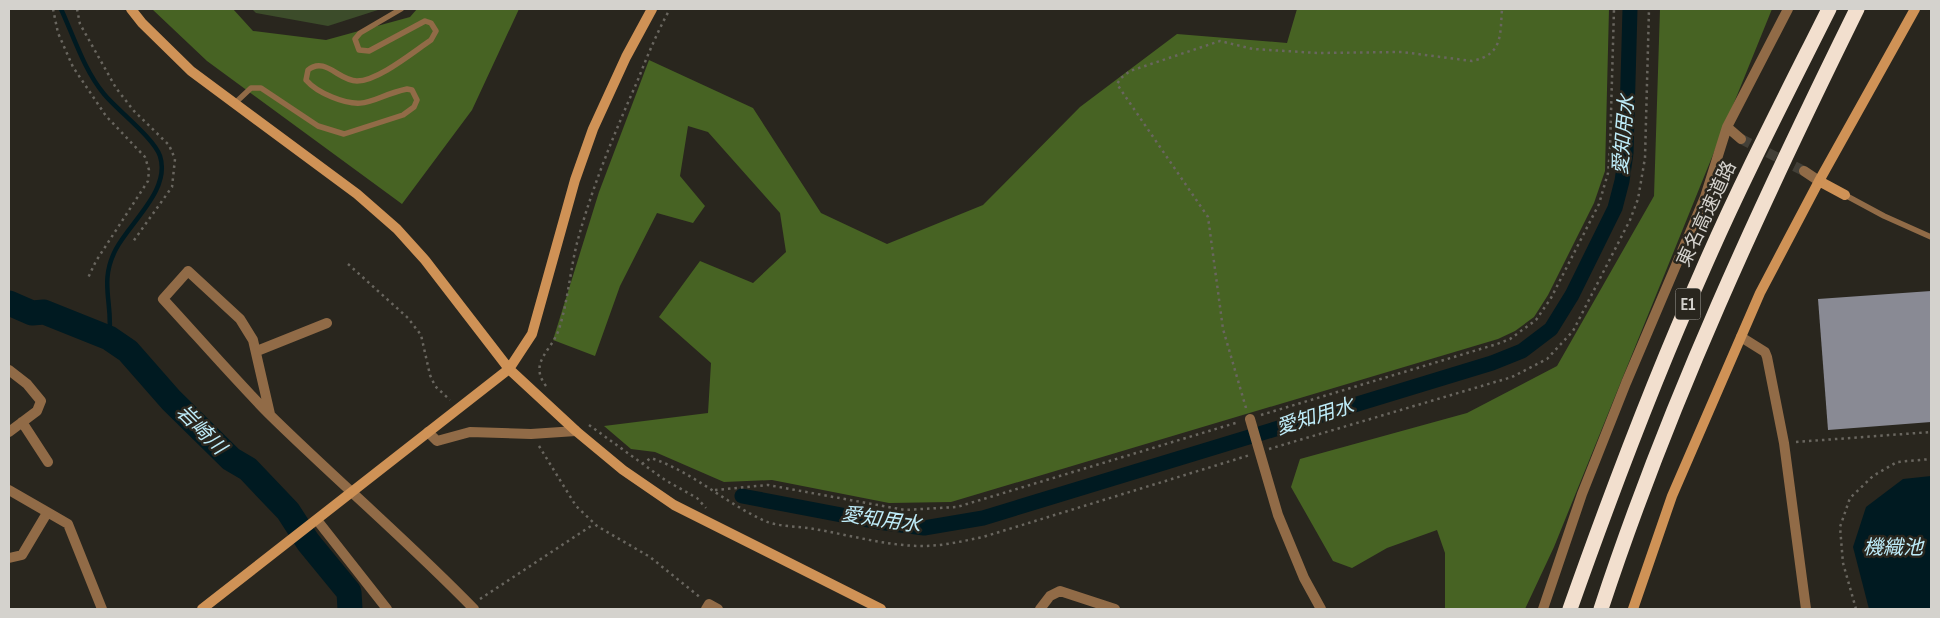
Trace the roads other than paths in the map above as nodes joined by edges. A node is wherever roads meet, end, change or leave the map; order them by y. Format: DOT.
graph roads {
  1 [pos="131,9"];
  2 [pos="401,9"];
  3 [pos="652,9"];
  4 [pos="1788,9"];
  5 [pos="1829,9"];
  6 [pos="1857,9"];
  7 [pos="1915,9"];
  8 [pos="234,104"];
  9 [pos="1727,127"];
  10 [pos="1741,139"];
  11 [pos="1804,171"];
  12 [pos="1819,181"];
  13 [pos="1845,195"];
  14 [pos="1931,237"];
  15 [pos="327,323"];
  16 [pos="1741,337"];
  17 [pos="257,351"];
  18 [pos="509,369"];
  19 [pos="9,370"];
  20 [pos="270,414"];
  21 [pos="1250,419"];
  22 [pos="22,422"];
  23 [pos="576,431"];
  24 [pos="9,432"];
  25 [pos="428,432"];
  26 [pos="48,462"];
  27 [pos="9,490"];
  28 [pos="353,491"];
  29 [pos="47,513"];
  30 [pos="315,521"];
  31 [pos="9,558"];
  32 [pos="472,607"];
  33 [pos="707,607"];
  34 [pos="102,609"];
  35 [pos="202,609"];
  36 [pos="387,609"];
  37 [pos="718,609"];
  38 [pos="881,609"];
  39 [pos="1040,609"];
  40 [pos="1115,609"];
  41 [pos="1320,609"];
  42 [pos="1543,609"];
  43 [pos="1570,609"];
  44 [pos="1600,609"];
  45 [pos="1633,609"];
  46 [pos="1806,609"];
  1 -- 8 [label="street"];
  2 -- 8 [label="lane"];
  3 -- 18 [label="street"];
  4 -- 9 [label="street"];
  5 -- 43 [label="highway, 東名高速道路 / E1"];
  6 -- 44 [label="highway, E1"];
  7 -- 12 [label="street"];
  8 -- 18 [label="street"];
  9 -- 10 [label="street"];
  9 -- 42 [label="street"];
  11 -- 12 [label="street"];
  12 -- 13 [label="street"];
  12 -- 16 [label="street"];
  13 -- 14 [label="lane"];
  15 -- 17 [label="street"];
  16 -- 45 [label="street"];
  16 -- 46 [label="street"];
  17 -- 20 [label="street"];
  17 -- 20 [label="street"];
  18 -- 23 [label="street"];
  18 -- 25 [label="street"];
  19 -- 22 [label="street"];
  20 -- 28 [label="street"];
  21 -- 41 [label="street"];
  22 -- 24 [label="street"];
  22 -- 26 [label="street"];
  23 -- 25 [label="street"];
  23 -- 38 [label="street"];
  25 -- 28 [label="street"];
  27 -- 29 [label="street"];
  28 -- 30 [label="street"];
  28 -- 32 [label="street"];
  29 -- 31 [label="street"];
  29 -- 34 [label="street"];
  30 -- 35 [label="street"];
  30 -- 36 [label="street"];
  33 -- 37 [label="street"];
  39 -- 40 [label="street"];
}
